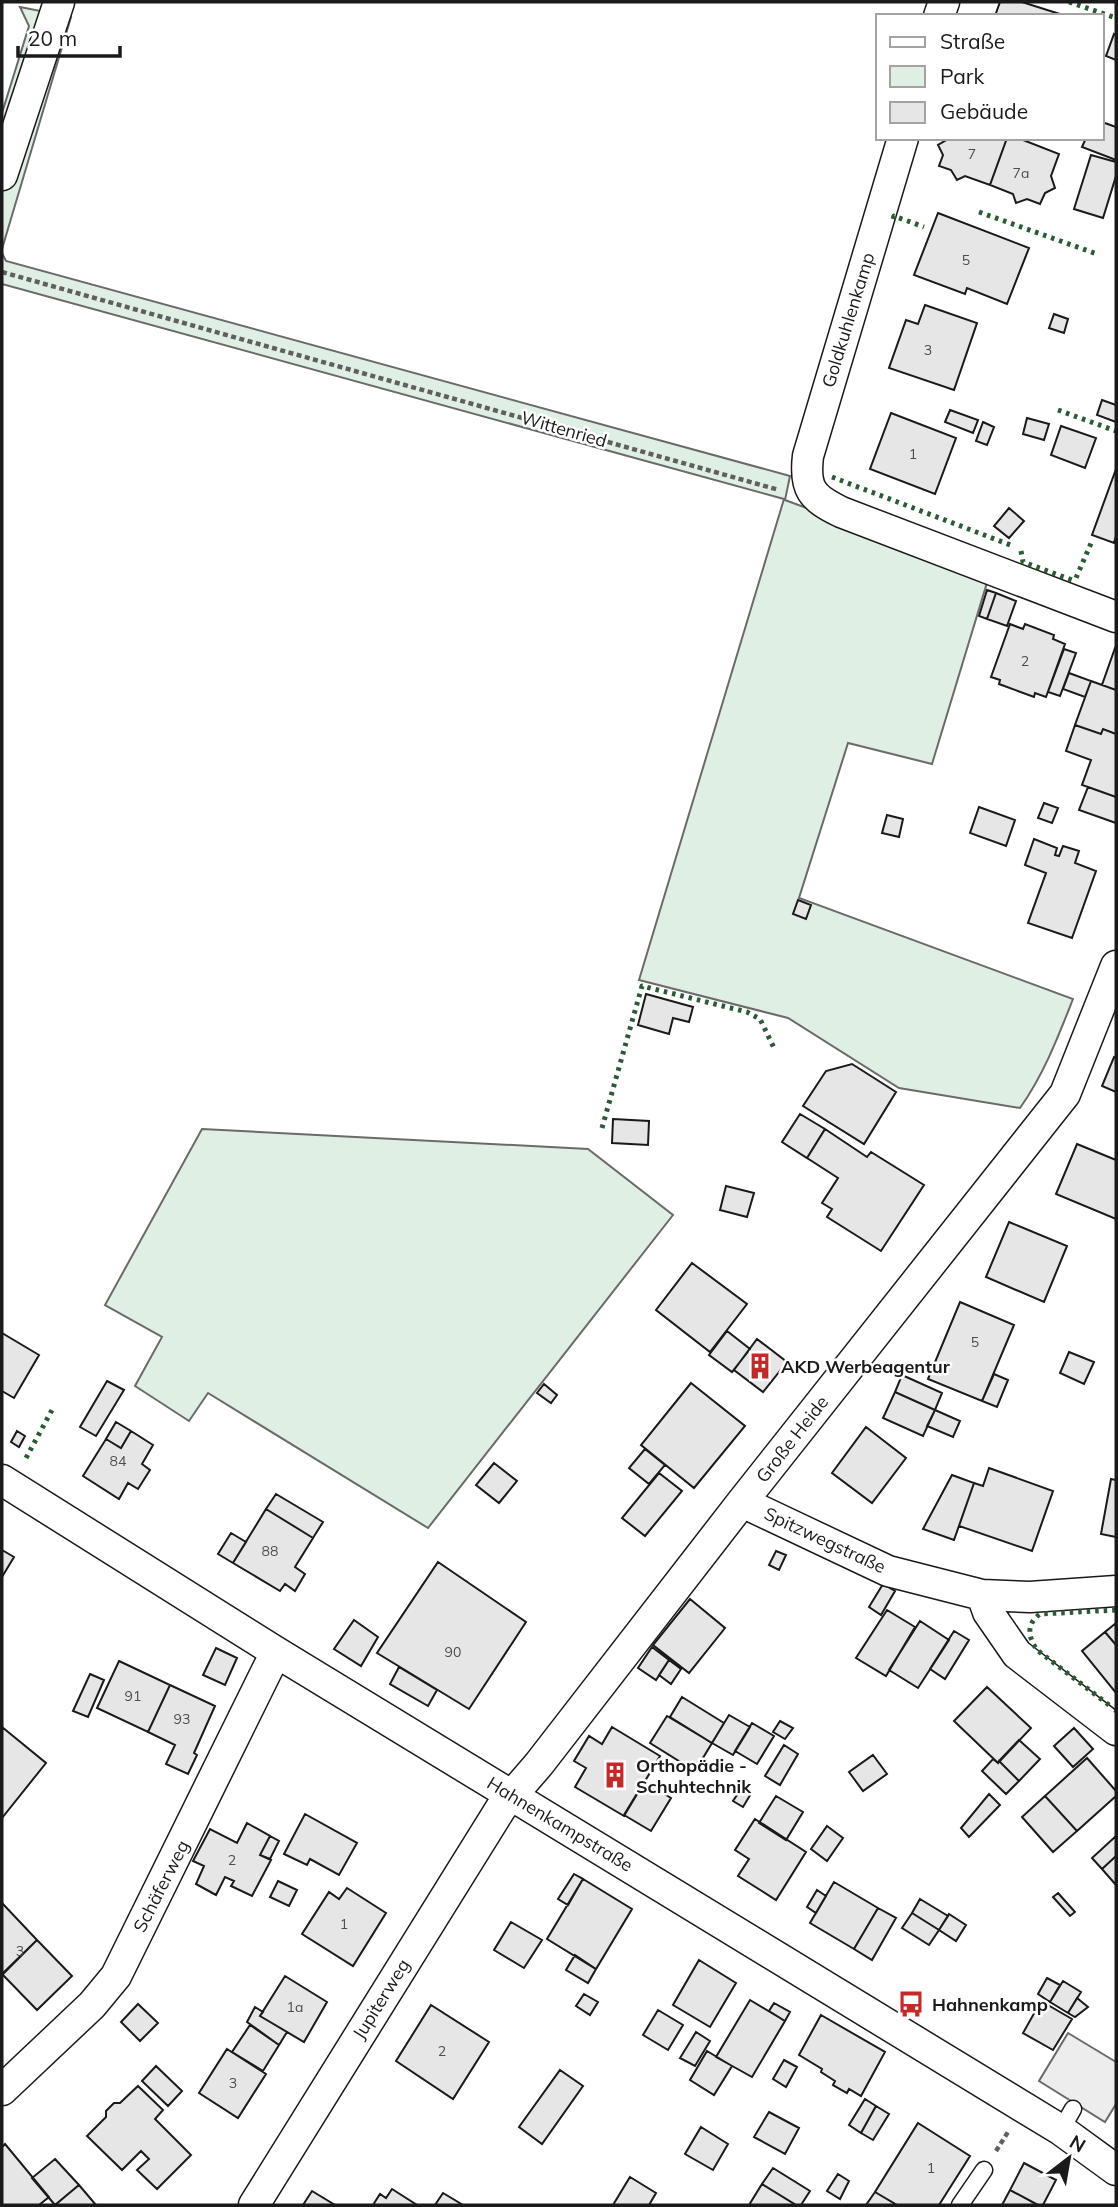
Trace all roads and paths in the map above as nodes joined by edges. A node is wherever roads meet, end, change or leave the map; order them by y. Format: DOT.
graph roads {
  1 [pos="59,2"];
  2 [pos="902,140"];
  3 [pos="2,175"];
  4 [pos="2,272"];
  5 [pos="817,500"];
  6 [pos="1116,617"];
  7 [pos="1116,966"];
  8 [pos="2,1480"];
  9 [pos="742,1502"];
  10 [pos="1116,1591"];
  11 [pos="982,1595"];
  12 [pos="276,1652"];
  13 [pos="1116,1730"];
  14 [pos="512,1795"];
  15 [pos="2,2090"];
  16 [pos="1013,2123"];
  17 [pos="984,2170"];
  18 [pos="1116,2170"];
  19 [pos="254,2205"];
  20 [pos="960,2205"];
  1 -- 3 [label="street"];
  2 -- 5 [label="street, Goldkuhlenkamp"];
  4 -- 5 [label="path, Wittenried"];
  5 -- 6 [label="street"];
  7 -- 9 [label="street, Große Heide"];
  8 -- 12 [label="street, Hahnenkampstraße"];
  9 -- 11 [label="street, Spitzwegstraße"];
  9 -- 14 [label="street, Große Heide"];
  10 -- 11 [label="street, Spitzwegstraße"];
  11 -- 13 [label="street"];
  12 -- 14 [label="street, Hahnenkampstraße"];
  12 -- 15 [label="street, Schäferweg"];
  14 -- 18 [label="street, Hahnenkampstraße"];
  14 -- 19 [label="street, Jupiterweg"];
  16 -- 17 [label="path"];
  17 -- 20 [label="lane"];
}
